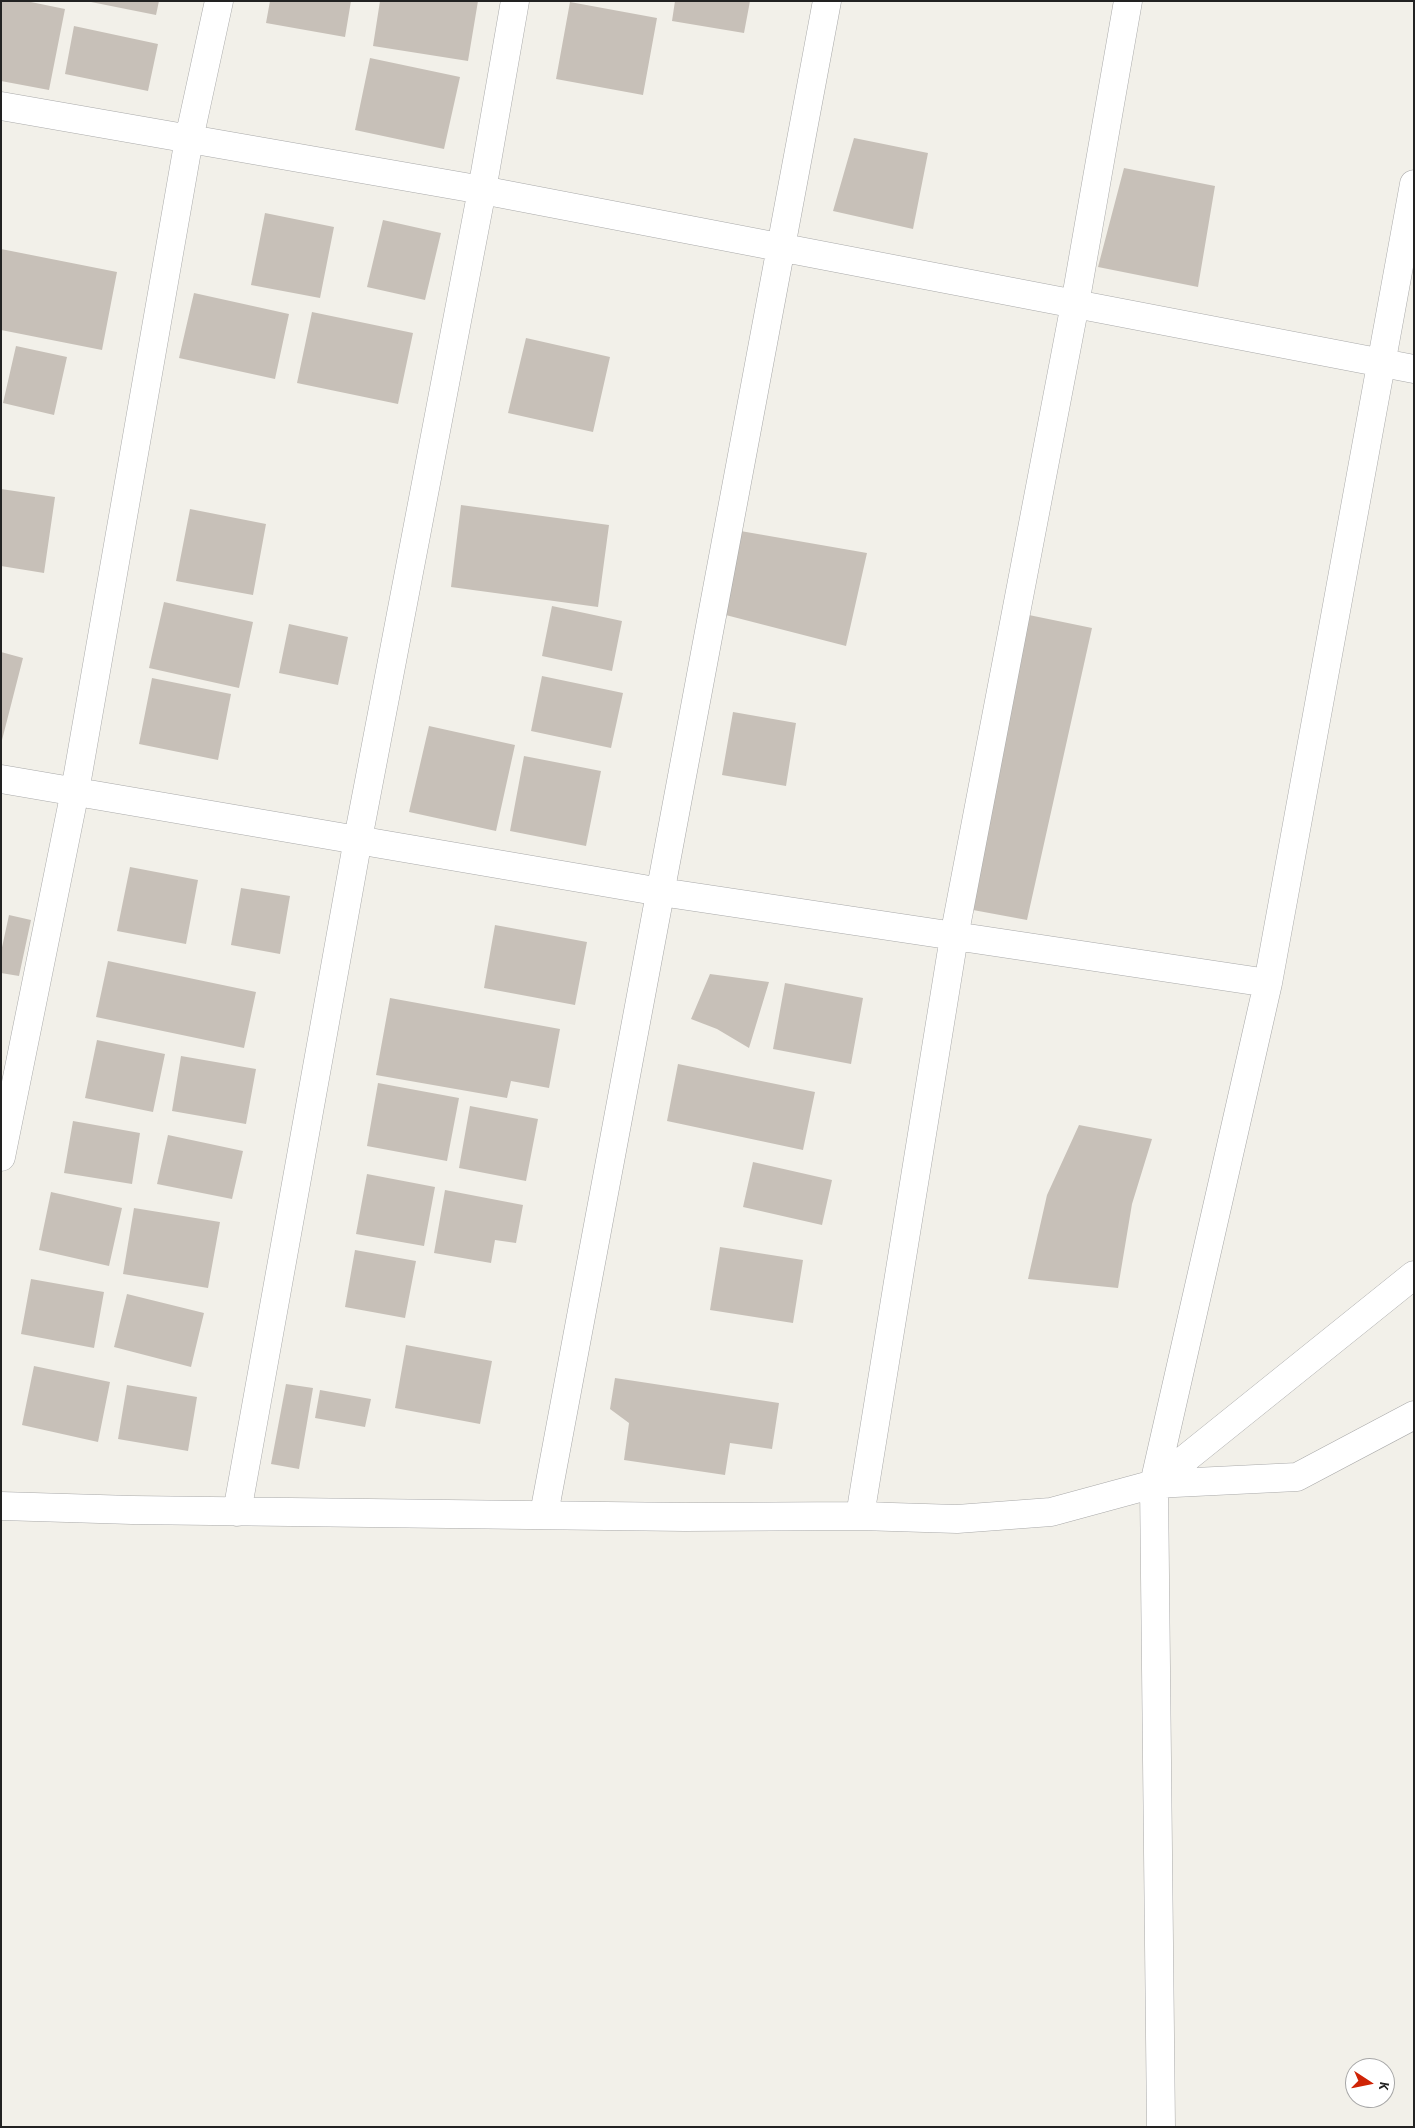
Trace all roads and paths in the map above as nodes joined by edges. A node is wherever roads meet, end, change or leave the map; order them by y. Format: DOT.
graph roads {
  1 [pos="219,1"];
  2 [pos="515,1"];
  3 [pos="827,1"];
  4 [pos="1128,1"];
  5 [pos="1,106"];
  6 [pos="189,139"];
  7 [pos="1414,184"];
  8 [pos="482,190"];
  9 [pos="782,246"];
  10 [pos="1075,304"];
  11 [pos="1381,363"];
  12 [pos="1414,369"];
  13 [pos="1,779"];
  14 [pos="75,792"];
  15 [pos="358,840"];
  16 [pos="661,892"];
  17 [pos="954,938"];
  18 [pos="1268,983"];
  19 [pos="1,1157"];
  20 [pos="1414,1274"];
  21 [pos="1414,1415"];
  22 [pos="1154,1484"];
  23 [pos="1,1506"];
  24 [pos="237,1512"];
  25 [pos="544,1514"];
  26 [pos="860,1516"];
  27 [pos="1161,2127"];
  1 -- 6 [label="street"];
  2 -- 8 [label="street"];
  3 -- 9 [label="street"];
  4 -- 10 [label="street"];
  5 -- 6 [label="street"];
  6 -- 8 [label="street"];
  6 -- 14 [label="street"];
  7 -- 11 [label="street"];
  8 -- 9 [label="street"];
  8 -- 15 [label="street"];
  9 -- 10 [label="street"];
  9 -- 16 [label="street"];
  10 -- 11 [label="street"];
  10 -- 17 [label="street"];
  11 -- 12 [label="street"];
  11 -- 18 [label="street"];
  13 -- 14 [label="street"];
  14 -- 15 [label="street"];
  14 -- 19 [label="street"];
  15 -- 16 [label="street"];
  15 -- 24 [label="street"];
  16 -- 17 [label="street"];
  16 -- 25 [label="street"];
  17 -- 18 [label="street"];
  17 -- 26 [label="street"];
  18 -- 22 [label="street"];
  20 -- 22 [label="street"];
  21 -- 22 [label="street"];
  22 -- 26 [label="street"];
  22 -- 27 [label="street"];
  23 -- 24 [label="street"];
  24 -- 25 [label="street"];
  25 -- 26 [label="street"];
}
